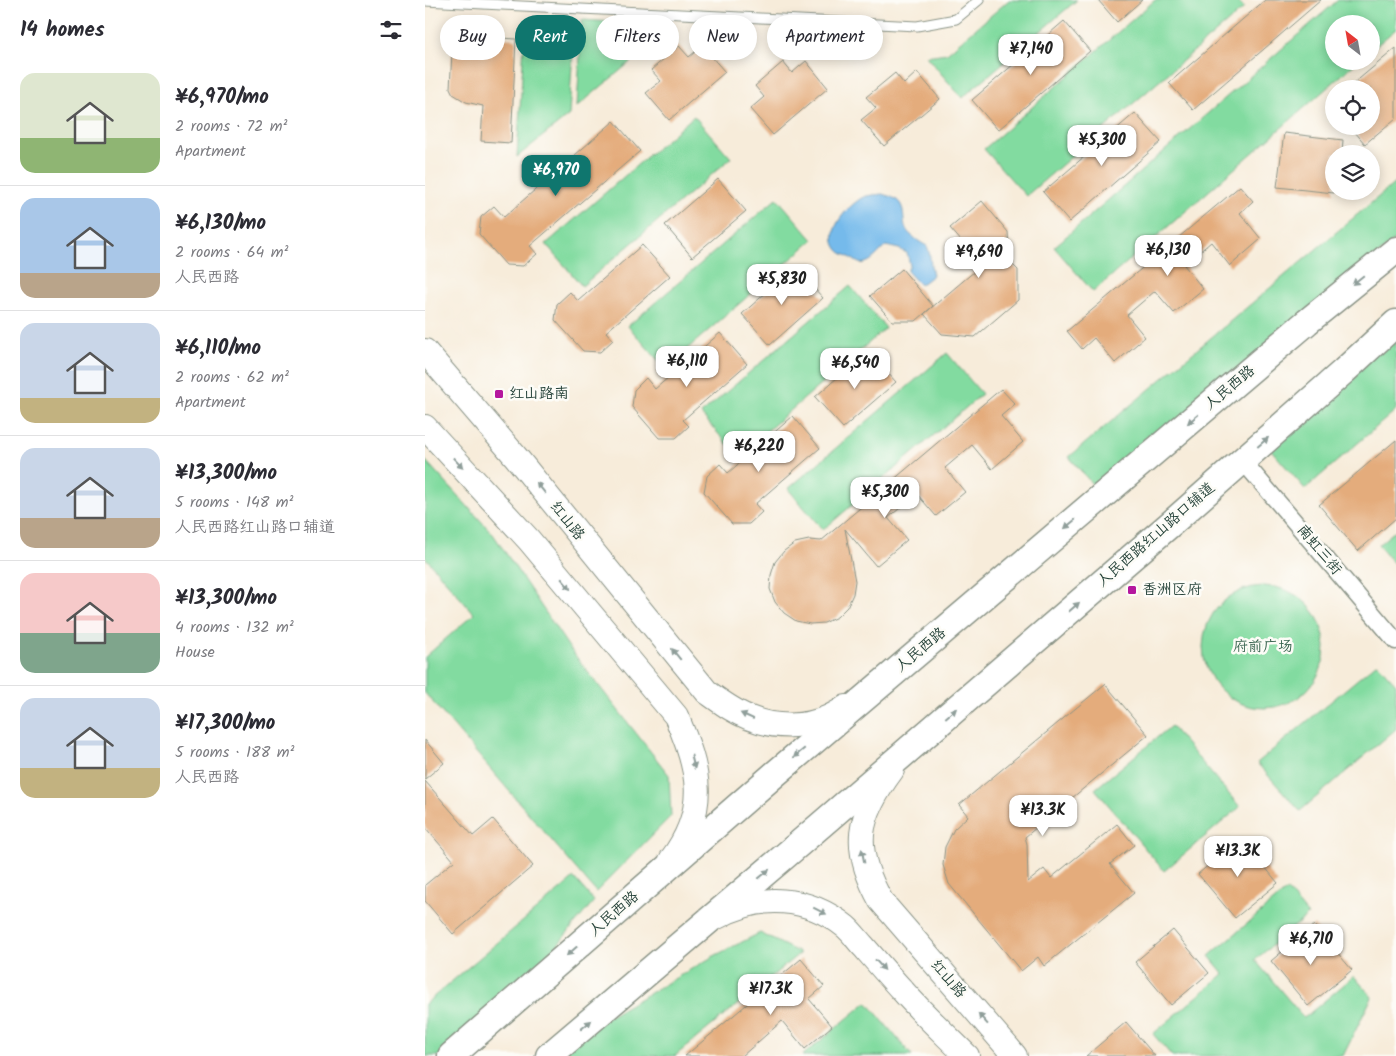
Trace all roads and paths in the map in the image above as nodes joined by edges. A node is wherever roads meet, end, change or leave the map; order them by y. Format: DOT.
graph roads {
  1 [pos="979,0"];
  2 [pos="425,1"];
  3 [pos="1396,250"];
  4 [pos="1396,323"];
  5 [pos="425,351"];
  6 [pos="425,427"];
  7 [pos="1242,460"];
  8 [pos="1396,641"];
  9 [pos="873,690"];
  10 [pos="915,745"];
  11 [pos="661,874"];
  12 [pos="707,923"];
  13 [pos="451,1056"];
  14 [pos="549,1056"];
  15 [pos="967,1056"];
  16 [pos="1015,1056"];
  1 -- 2 [label="lane"];
  3 -- 9 [label="main road, 人民西路, one-way"];
  7 -- 4 [label="main road, 人民西路红山路口辅道, one-way"];
  9 -- 5 [label="main road, 红山路, one-way"];
  6 -- 11 [label="main road, one-way"];
  7 -- 8 [label="street, 南虹三街"];
  10 -- 7 [label="main road, 人民西路红山路口辅道, one-way"];
  9 -- 11 [label="main road, 人民西路, one-way"];
  12 -- 10 [label="main road, one-way"];
  16 -- 10 [label="main road, 红山路, one-way"];
  11 -- 13 [label="main road, 人民西路, one-way"];
  14 -- 12 [label="main road, one-way"];
  12 -- 15 [label="main road, one-way"];
}
